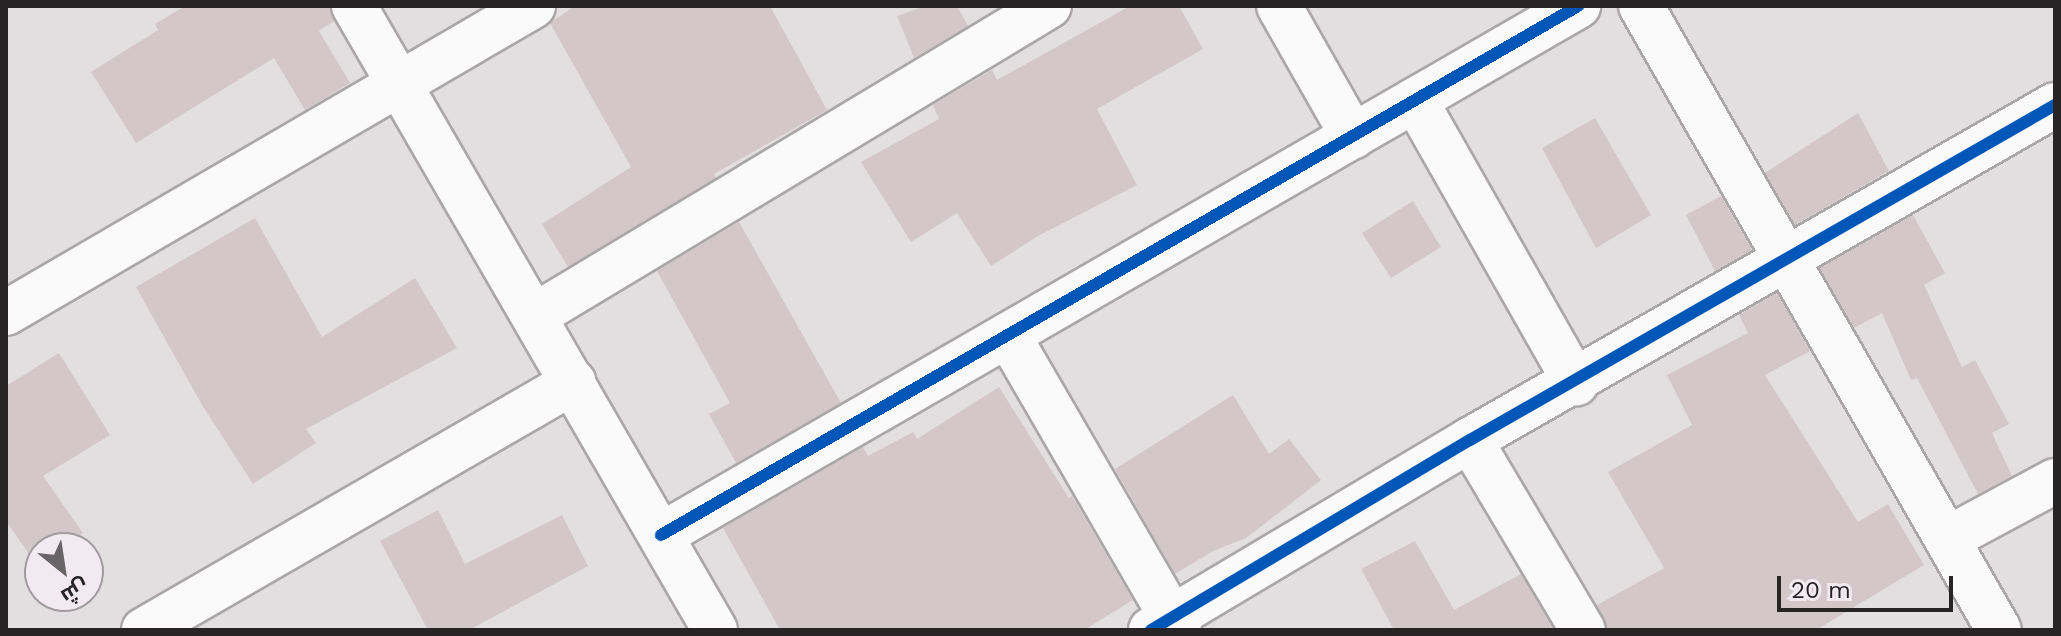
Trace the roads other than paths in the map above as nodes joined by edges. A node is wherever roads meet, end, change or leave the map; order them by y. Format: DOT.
graph roads {
  1 [pos="354,6"];
  2 [pos="533,6"];
  3 [pos="1049,6"];
  4 [pos="1279,6"];
  5 [pos="1578,6"];
  6 [pos="1641,6"];
  7 [pos="399,85"];
  8 [pos="1415,100"];
  9 [pos="2055,105"];
  10 [pos="1353,136"];
  11 [pos="1788,258"];
  12 [pos="6,313"];
  13 [pos="534,316"];
  14 [pos="1008,335"];
  15 [pos="573,382"];
  16 [pos="1576,383"];
  17 [pos="1470,440"];
  18 [pos="2055,481"];
  19 [pos="661,535"];
  20 [pos="1947,539"];
  21 [pos="1168,626"];
  22 [pos="144,630"];
  23 [pos="715,630"];
  24 [pos="1583,630"];
  25 [pos="1999,630"];
  1 -- 7 [label="street"];
  2 -- 7 [label="street"];
  3 -- 13 [label="street"];
  4 -- 10 [label="street"];
  5 -- 8 [label="street"];
  6 -- 11 [label="street"];
  7 -- 12 [label="street"];
  7 -- 13 [label="street"];
  8 -- 10 [label="street"];
  8 -- 16 [label="street"];
  9 -- 11 [label="street"];
  10 -- 14 [label="street"];
  11 -- 16 [label="street"];
  11 -- 20 [label="street"];
  13 -- 15 [label="street"];
  14 -- 19 [label="street"];
  14 -- 21 [label="street"];
  15 -- 19 [label="street"];
  15 -- 22 [label="street"];
  16 -- 17 [label="street"];
  17 -- 21 [label="street"];
  17 -- 24 [label="street"];
  18 -- 20 [label="street"];
  19 -- 23 [label="street"];
  20 -- 25 [label="street"];
}
